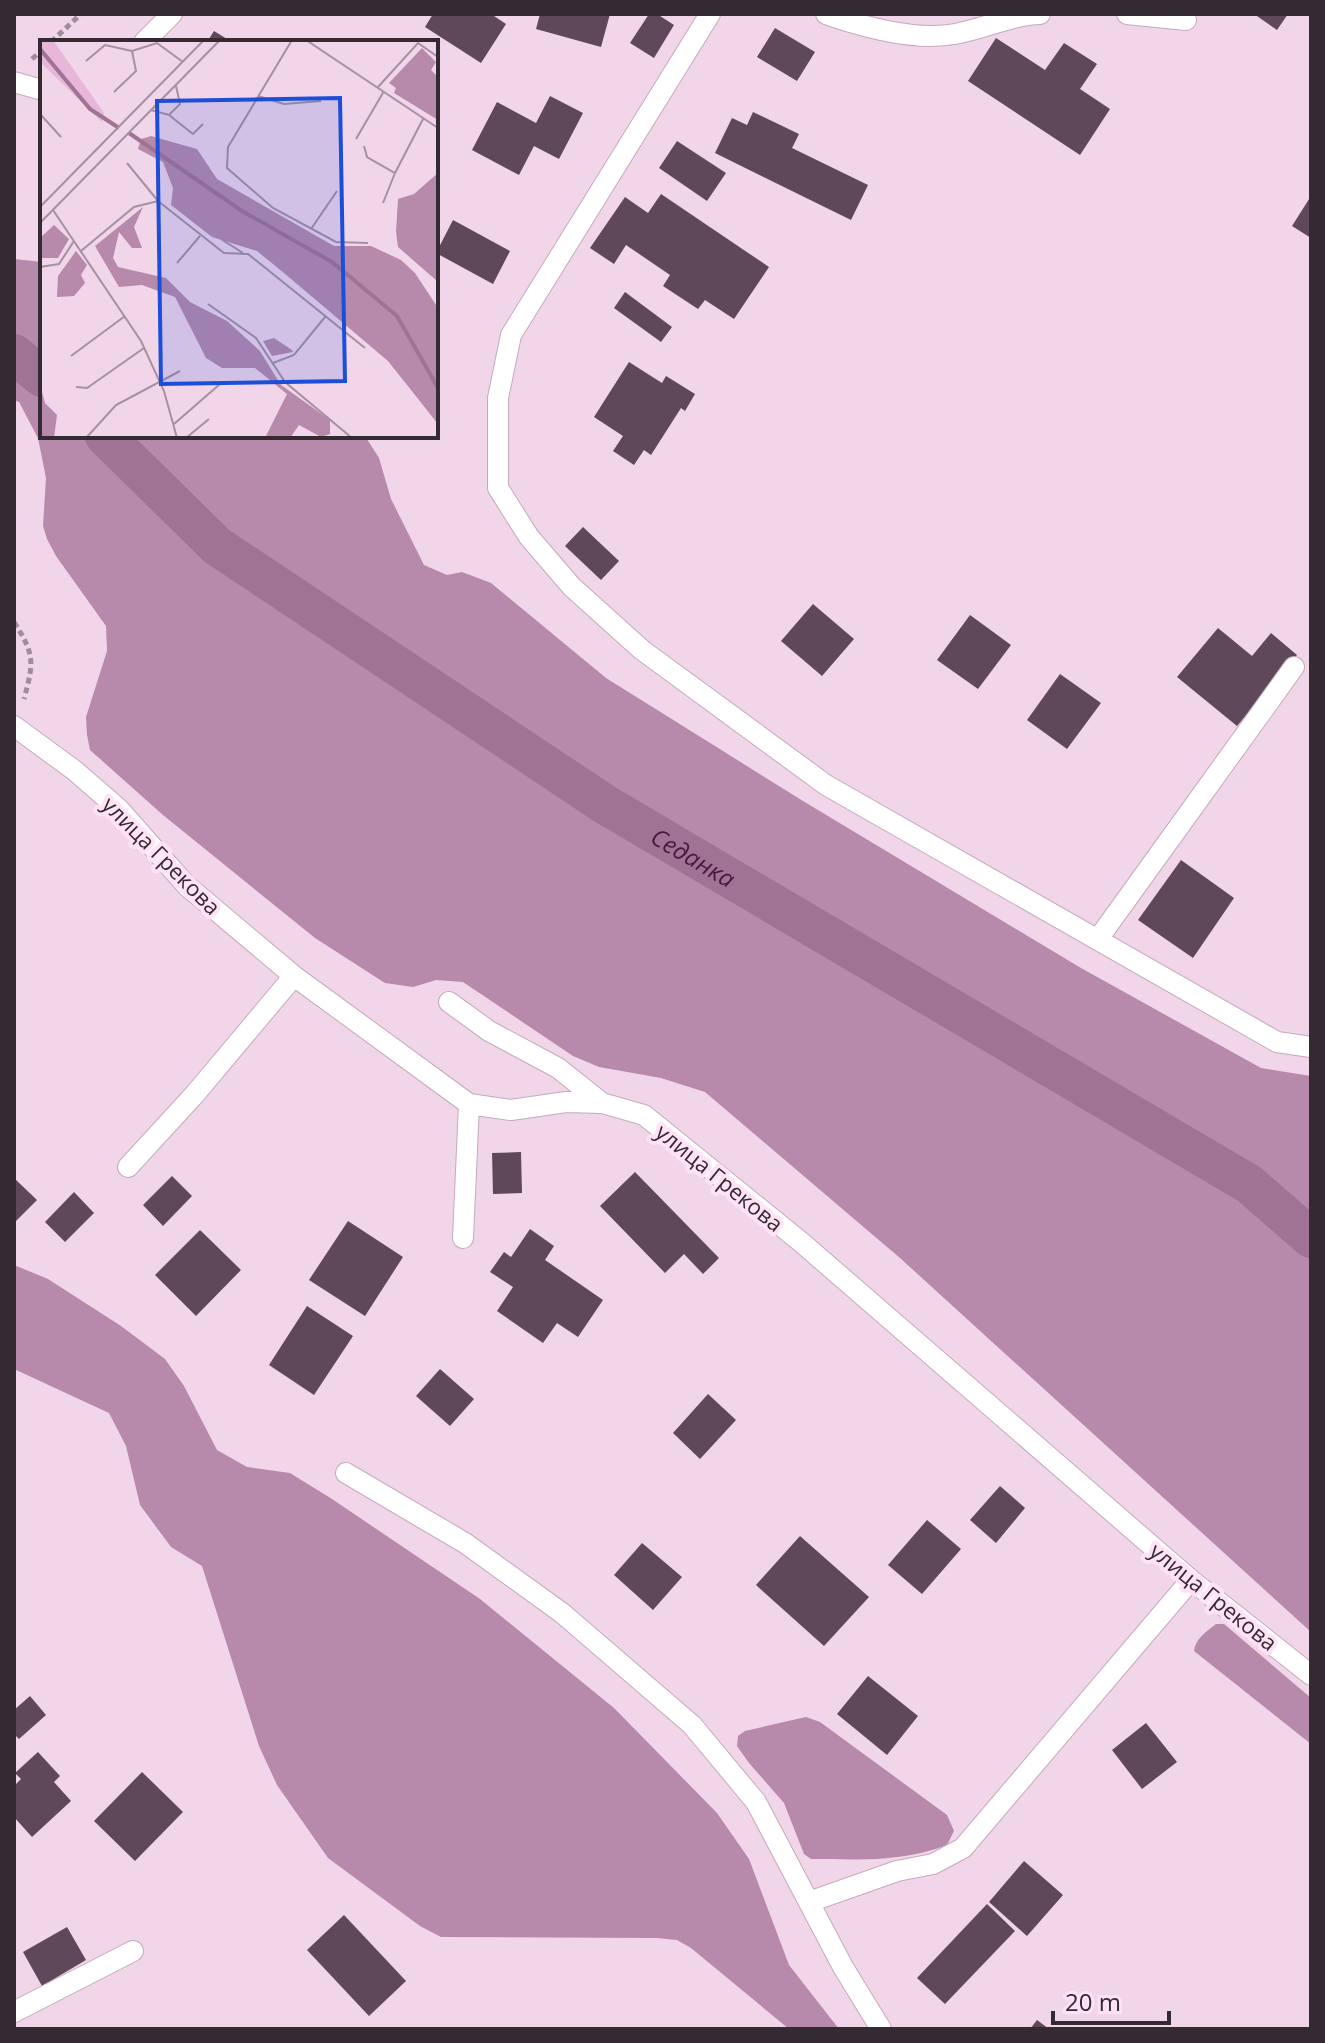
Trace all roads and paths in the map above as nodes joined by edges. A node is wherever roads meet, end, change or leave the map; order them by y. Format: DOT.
graph roads {
  1 [pos="81,14"];
  2 [pos="172,14"];
  3 [pos="710,14"];
  4 [pos="826,14"];
  5 [pos="1040,14"];
  6 [pos="1127,14"];
  7 [pos="1186,20"];
  8 [pos="53,40"];
  9 [pos="146,40"];
  10 [pos="14,82"];
  11 [pos="40,89"];
  12 [pos="14,622"];
  13 [pos="1294,667"];
  14 [pos="15,726"];
  15 [pos="1098,939"];
  16 [pos="294,976"];
  17 [pos="449,1002"];
  18 [pos="1311,1047"];
  19 [pos="602,1103"];
  20 [pos="469,1104"];
  21 [pos="128,1167"];
  22 [pos="463,1238"];
  23 [pos="346,1473"];
  24 [pos="1191,1580"];
  25 [pos="1311,1675"];
  26 [pos="809,1902"];
  27 [pos="133,1951"];
  28 [pos="14,2012"];
  29 [pos="881,2029"];
  1 -- 8 [label="path"];
  2 -- 9 [label="lane"];
  3 -- 15 [label="lane"];
  4 -- 5 [label="lane"];
  6 -- 7 [label="lane"];
  10 -- 11 [label="lane"];
  12 -- 14 [label="path"];
  13 -- 15 [label="lane"];
  14 -- 16 [label="lane, улица Грекова"];
  15 -- 18 [label="lane"];
  16 -- 20 [label="lane, улица Грекова"];
  16 -- 21 [label="lane"];
  17 -- 19 [label="lane"];
  19 -- 20 [label="lane, улица Грекова"];
  19 -- 24 [label="lane, улица Грекова"];
  20 -- 22 [label="lane"];
  23 -- 26 [label="lane"];
  24 -- 25 [label="lane, улица Грекова"];
  24 -- 26 [label="lane"];
  26 -- 29 [label="lane"];
  27 -- 28 [label="lane"];
}
